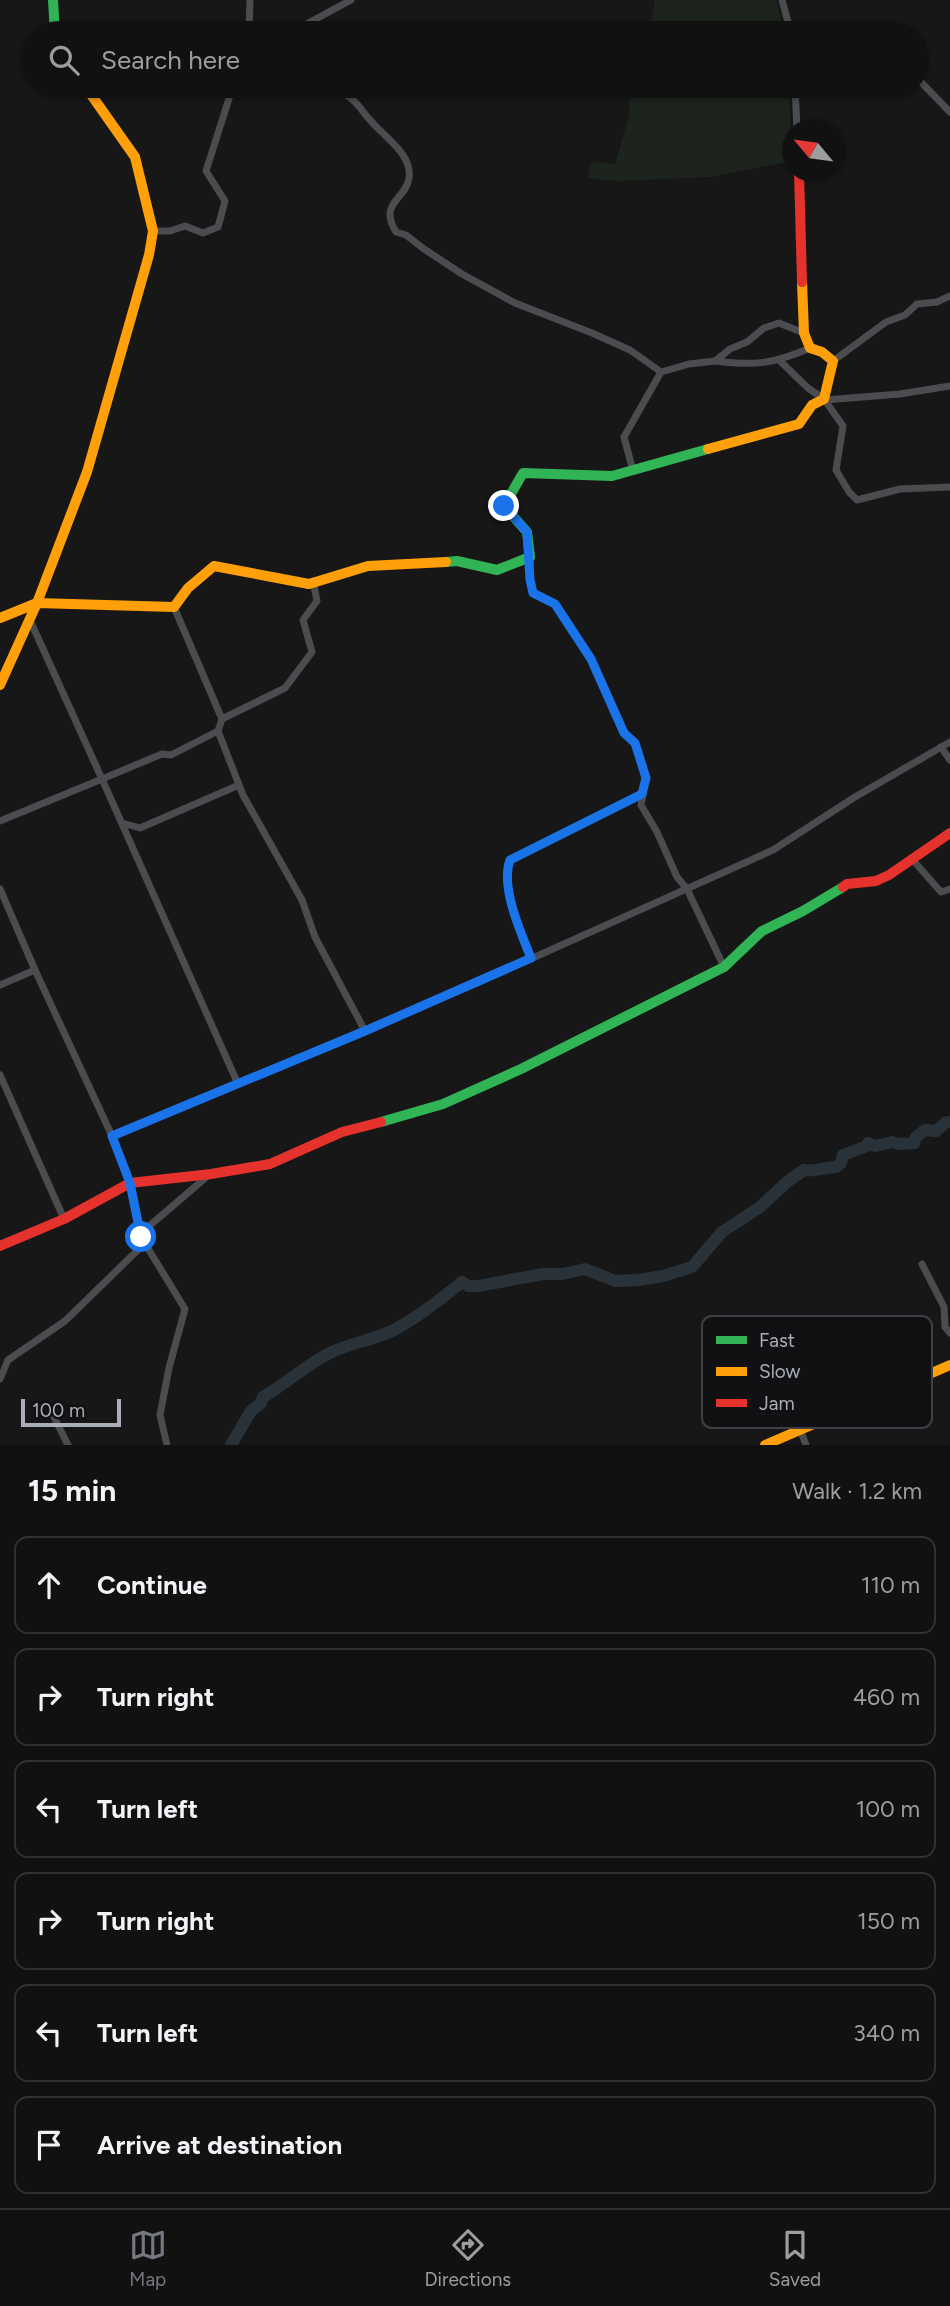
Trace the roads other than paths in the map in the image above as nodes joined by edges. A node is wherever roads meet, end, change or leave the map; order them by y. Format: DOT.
graph roads {
  1 [pos="54,0"];
  2 [pos="250,0"];
  3 [pos="351,0"];
  4 [pos="782,0"];
  5 [pos="54,21"];
  6 [pos="249,21"];
  7 [pos="312,21"];
  8 [pos="788,21"];
  9 [pos="929,90"];
  10 [pos="93,98"];
  11 [pos="229,98"];
  12 [pos="350,98"];
  13 [pos="795,98"];
  14 [pos="950,111"];
  15 [pos="796,119"];
  16 [pos="799,182"];
  17 [pos="153,231"];
  18 [pos="950,296"];
  19 [pos="804,332"];
  20 [pos="810,348"];
  21 [pos="715,361"];
  22 [pos="780,361"];
  23 [pos="833,361"];
  24 [pos="661,372"];
  25 [pos="950,386"];
  26 [pos="825,400"];
  27 [pos="634,471"];
  28 [pos="950,487"];
  29 [pos="530,557"];
  30 [pos="313,581"];
  31 [pos="37,603"];
  32 [pos="174,607"];
  33 [pos="24,608"];
  34 [pos="0,618"];
  35 [pos="29,620"];
  36 [pos="0,685"];
  37 [pos="222,719"];
  38 [pos="218,731"];
  39 [pos="950,742"];
  40 [pos="941,747"];
  41 [pos="950,760"];
  42 [pos="102,779"];
  43 [pos="239,785"];
  44 [pos="642,794"];
  45 [pos="0,821"];
  46 [pos="122,823"];
  47 [pos="950,834"];
  48 [pos="911,858"];
  49 [pos="687,889"];
  50 [pos="950,889"];
  51 [pos="1,892"];
  52 [pos="531,958"];
  53 [pos="724,967"];
  54 [pos="35,970"];
  55 [pos="0,985"];
  56 [pos="365,1031"];
  57 [pos="0,1075"];
  58 [pos="238,1084"];
  59 [pos="112,1136"];
  60 [pos="211,1174"];
  61 [pos="130,1183"];
  62 [pos="64,1219"];
  63 [pos="143,1240"];
  64 [pos="0,1245"];
  65 [pos="922,1264"];
  66 [pos="950,1332"];
  67 [pos="950,1366"];
  68 [pos="932,1374"];
  69 [pos="0,1379"];
  70 [pos="53,1415"];
  71 [pos="808,1428"];
  72 [pos="800,1429"];
  73 [pos="68,1445"];
  74 [pos="167,1445"];
  75 [pos="765,1445"];
  76 [pos="806,1445"];
  1 -- 5 [label="street"];
  2 -- 6 [label="street"];
  3 -- 7 [label="street"];
  4 -- 8 [label="street"];
  9 -- 14 [label="street"];
  10 -- 17 [label="street"];
  11 -- 17 [label="street"];
  12 -- 24 [label="street"];
  13 -- 15 [label="street"];
  16 -- 19 [label="street"];
  17 -- 31 [label="street"];
  18 -- 23 [label="street"];
  19 -- 20 [label="street"];
  19 -- 21 [label="street"];
  20 -- 22 [label="street"];
  20 -- 23 [label="street"];
  21 -- 22 [label="street"];
  21 -- 24 [label="street"];
  22 -- 26 [label="street"];
  23 -- 26 [label="street"];
  24 -- 27 [label="street"];
  25 -- 26 [label="street"];
  26 -- 27 [label="street"];
  26 -- 28 [label="street"];
  27 -- 29 [label="street"];
  29 -- 30 [label="street"];
  29 -- 44 [label="street"];
  30 -- 32 [label="street"];
  30 -- 37 [label="street"];
  31 -- 32 [label="street"];
  31 -- 33 [label="street"];
  31 -- 35 [label="street"];
  32 -- 37 [label="street"];
  33 -- 34 [label="street"];
  33 -- 35 [label="street"];
  35 -- 36 [label="street"];
  35 -- 42 [label="street"];
  37 -- 38 [label="street"];
  38 -- 42 [label="street"];
  38 -- 43 [label="street"];
  39 -- 40 [label="street"];
  40 -- 41 [label="street"];
  40 -- 49 [label="street"];
  42 -- 45 [label="street"];
  42 -- 46 [label="street"];
  43 -- 46 [label="street"];
  43 -- 56 [label="street"];
  44 -- 49 [label="street"];
  44 -- 52 [label="street"];
  46 -- 58 [label="street"];
  47 -- 48 [label="street"];
  48 -- 50 [label="street"];
  48 -- 53 [label="street"];
  49 -- 52 [label="street"];
  49 -- 53 [label="street"];
  51 -- 54 [label="street"];
  52 -- 56 [label="street"];
  53 -- 60 [label="street"];
  54 -- 55 [label="street"];
  54 -- 59 [label="street"];
  56 -- 58 [label="street"];
  57 -- 62 [label="street"];
  58 -- 59 [label="street"];
  59 -- 61 [label="street"];
  60 -- 61 [label="street"];
  60 -- 63 [label="street"];
  61 -- 62 [label="street"];
  61 -- 63 [label="street"];
  62 -- 64 [label="street"];
  63 -- 69 [label="street"];
  63 -- 74 [label="street"];
  65 -- 66 [label="street"];
  67 -- 68 [label="street"];
  70 -- 73 [label="street"];
  71 -- 72 [label="street"];
  72 -- 75 [label="street"];
  72 -- 76 [label="street"];
}
